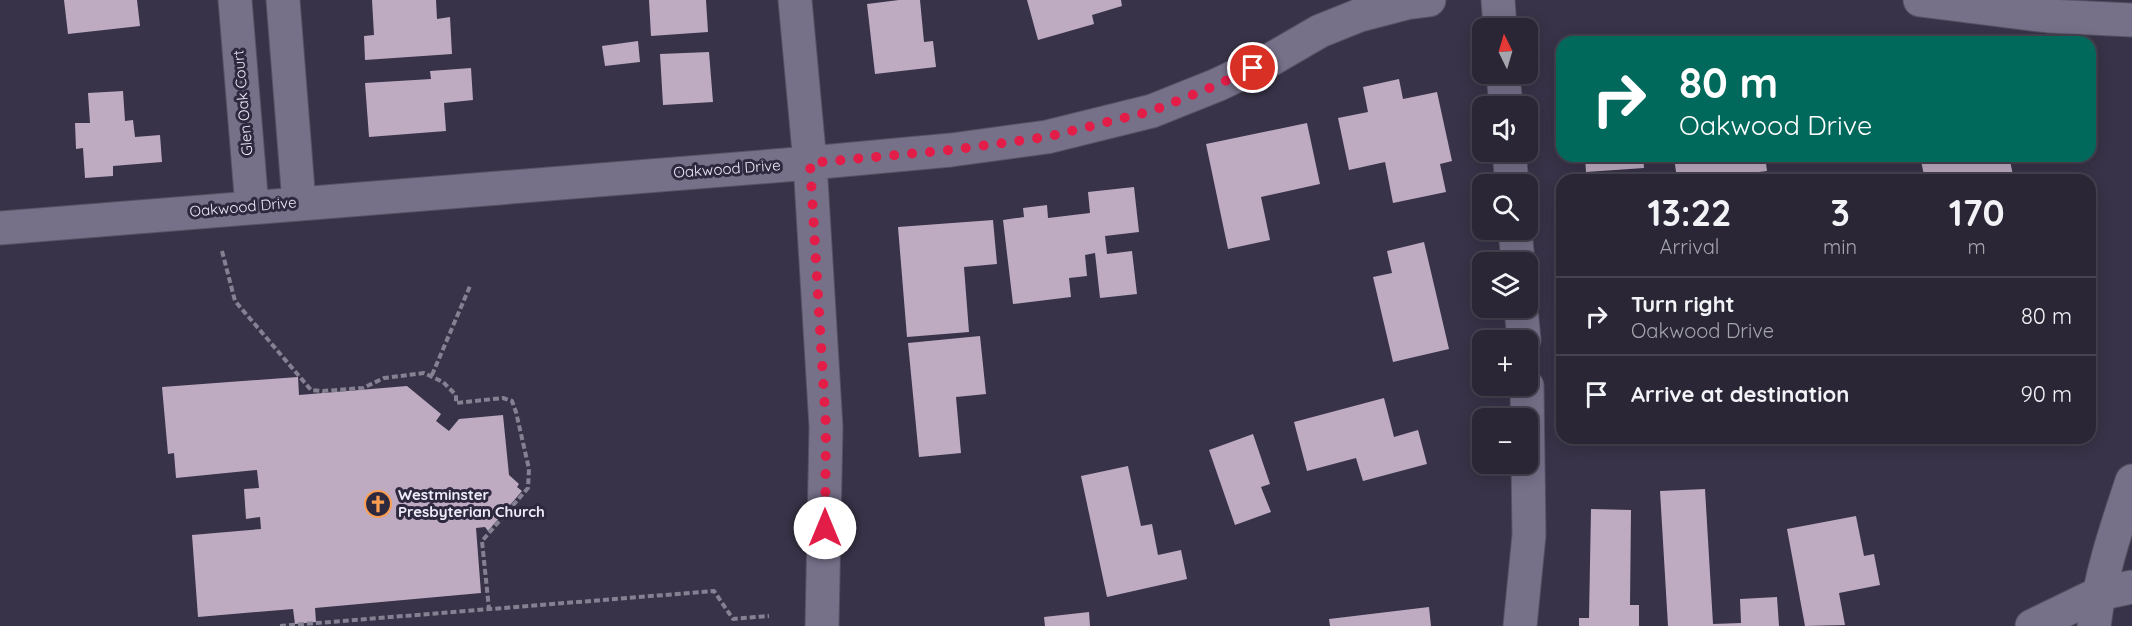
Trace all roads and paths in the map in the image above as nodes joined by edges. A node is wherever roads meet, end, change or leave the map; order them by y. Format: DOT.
graph roads {
  1 [pos="235,0"];
  2 [pos="283,0"];
  3 [pos="795,0"];
  4 [pos="1429,0"];
  5 [pos="1498,0"];
  6 [pos="1920,0"];
  7 [pos="1499,18"];
  8 [pos="2132,20"];
  9 [pos="810,163"];
  10 [pos="299,202"];
  11 [pos="252,207"];
  12 [pos="0,228"];
  13 [pos="222,250"];
  14 [pos="470,286"];
  15 [pos="432,375"];
  16 [pos="1527,396"];
  17 [pos="2132,481"];
  18 [pos="2132,587"];
  19 [pos="2098,594"];
  20 [pos="489,609"];
  21 [pos="769,616"];
  22 [pos="305,625"];
  23 [pos="280,626"];
  24 [pos="822,626"];
  25 [pos="1520,626"];
  26 [pos="2032,626"];
  27 [pos="2094,626"];
  1 -- 11 [label="street, Glen Oak Court"];
  2 -- 10 [label="street"];
  3 -- 9 [label="street"];
  4 -- 9 [label="street, Oakwood Drive"];
  5 -- 7 [label="street"];
  6 -- 8 [label="street"];
  9 -- 10 [label="street, Oakwood Drive"];
  9 -- 24 [label="street"];
  10 -- 11 [label="street, Oakwood Drive"];
  11 -- 12 [label="street, Oakwood Drive"];
  13 -- 15 [label="path"];
  14 -- 15 [label="path"];
  15 -- 20 [label="path"];
  16 -- 25 [label="street"];
  17 -- 19 [label="street"];
  18 -- 19 [label="street"];
  19 -- 26 [label="street"];
  19 -- 27 [label="street"];
  20 -- 21 [label="path"];
  20 -- 22 [label="path"];
  22 -- 23 [label="path"];
}
